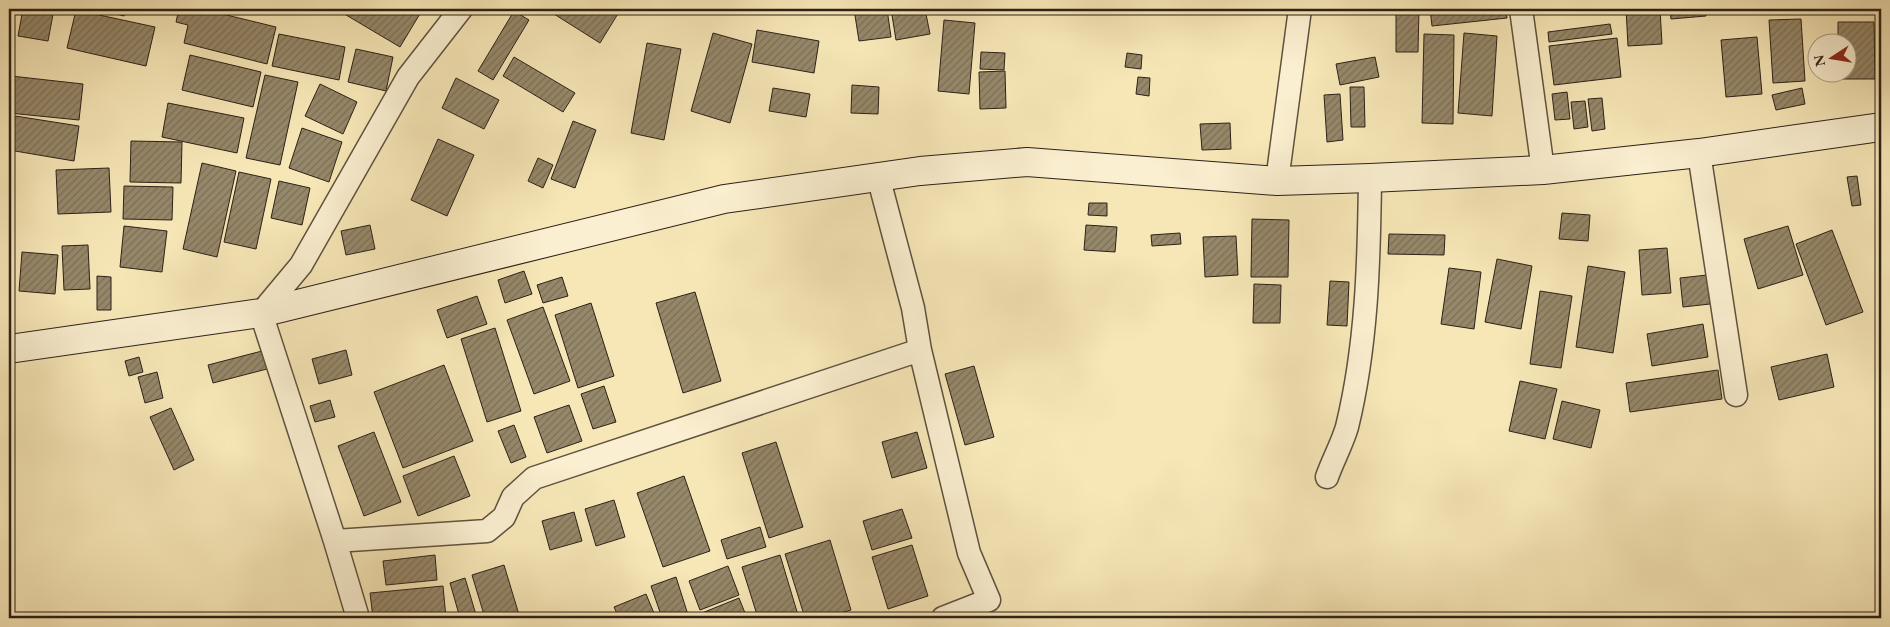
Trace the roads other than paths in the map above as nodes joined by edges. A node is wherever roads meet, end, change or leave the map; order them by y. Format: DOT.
graph roads {
  1 [pos="461,9"];
  2 [pos="1300,9"];
  3 [pos="1521,9"];
  4 [pos="1881,127"];
  5 [pos="1699,153"];
  6 [pos="1544,170"];
  7 [pos="878,176"];
  8 [pos="1370,178"];
  9 [pos="1277,181"];
  10 [pos="261,313"];
  11 [pos="9,349"];
  12 [pos="920,350"];
  13 [pos="1736,395"];
  14 [pos="1327,476"];
  15 [pos="335,541"];
  16 [pos="993,609"];
  17 [pos="358,618"];
  18 [pos="943,618"];
  1 -- 10 [label="street"];
  2 -- 9 [label="street"];
  3 -- 6 [label="street"];
  4 -- 5 [label="main road"];
  5 -- 6 [label="main road"];
  5 -- 13 [label="street"];
  6 -- 8 [label="main road"];
  7 -- 9 [label="main road"];
  7 -- 10 [label="main road"];
  7 -- 12 [label="street"];
  8 -- 9 [label="main road"];
  8 -- 14 [label="street"];
  10 -- 11 [label="main road"];
  10 -- 15 [label="street"];
  12 -- 15 [label="street"];
  12 -- 16 [label="street"];
  15 -- 17 [label="street"];
  16 -- 18 [label="street"];
}
